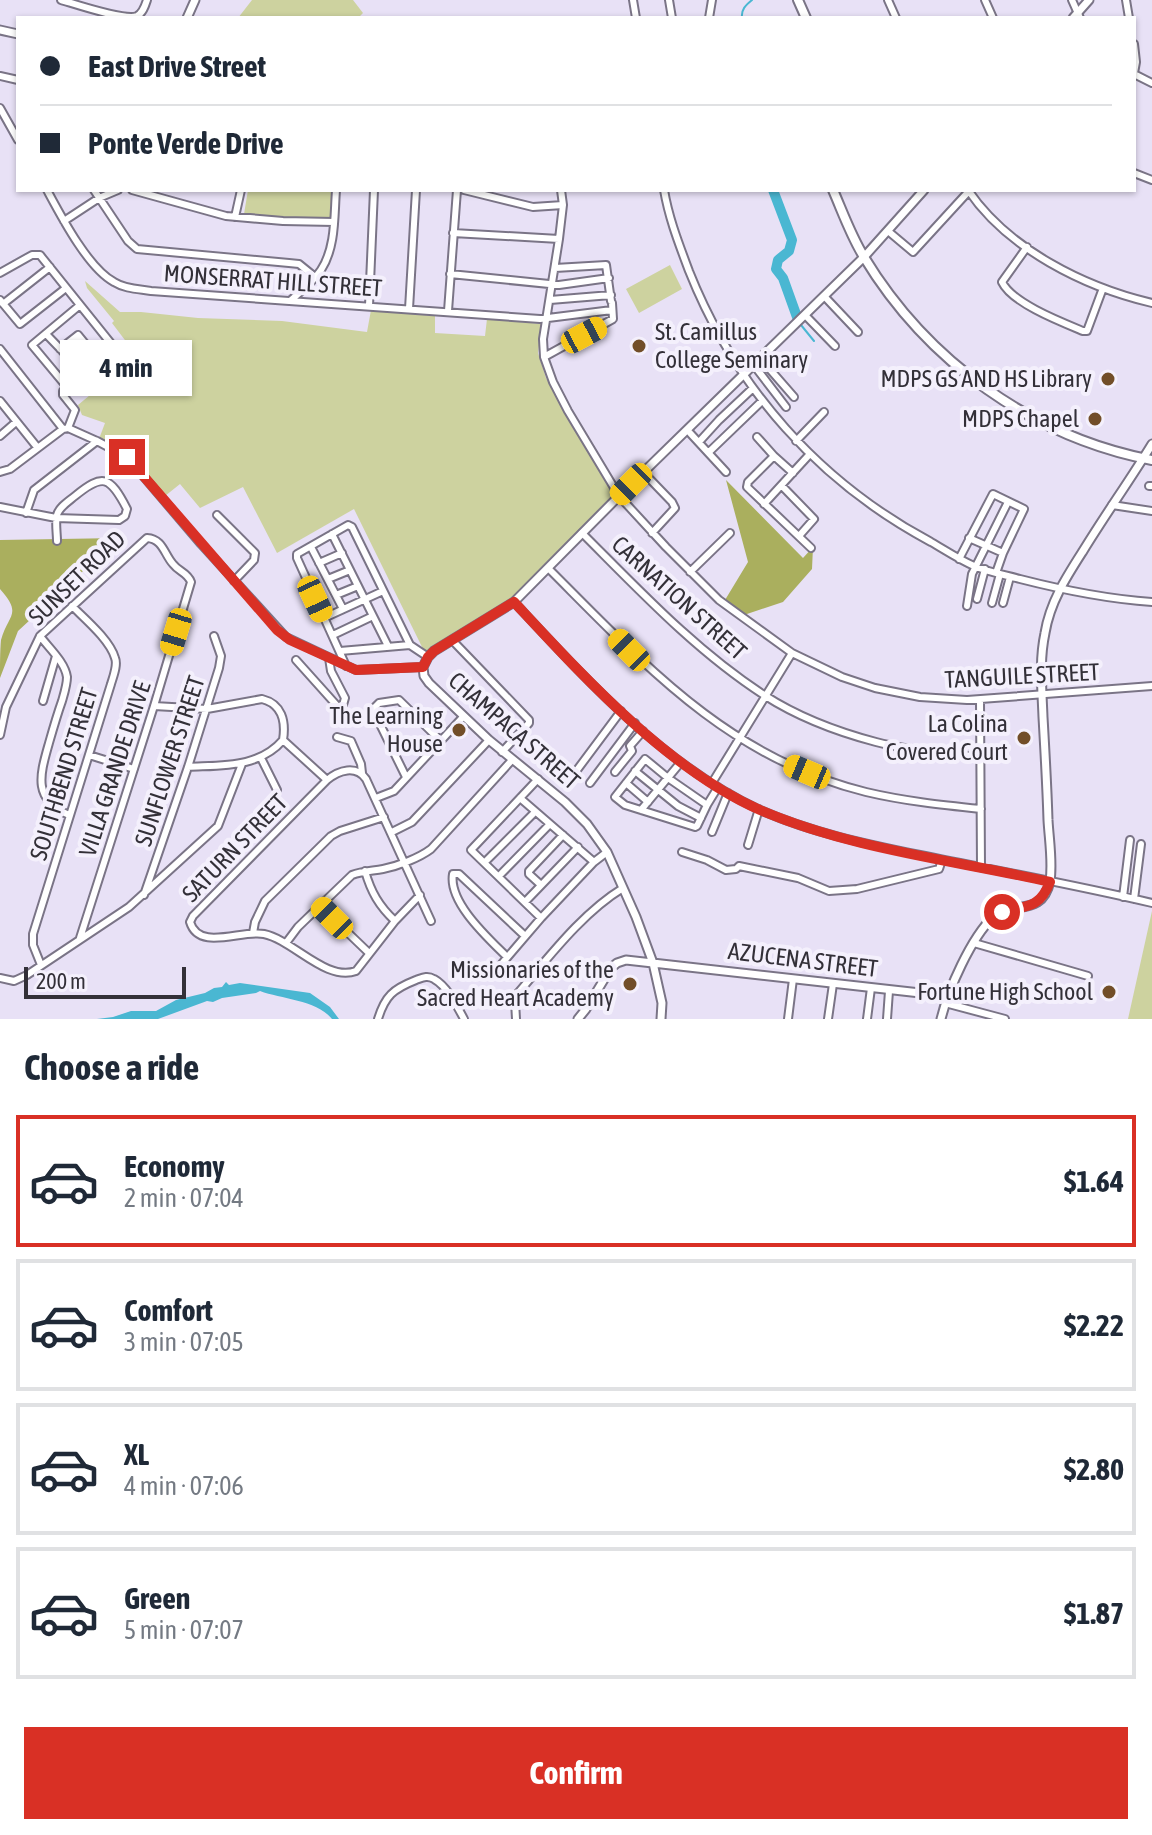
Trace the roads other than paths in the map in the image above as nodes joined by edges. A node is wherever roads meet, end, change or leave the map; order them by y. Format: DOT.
graph roads {
  1 [pos="61,0"];
  2 [pos="147,0"];
  3 [pos="1072,0"];
  4 [pos="1089,0"];
  5 [pos="121,16"];
  6 [pos="134,16"];
  7 [pos="1077,16"];
  8 [pos="0,108"];
  9 [pos="16,136"];
  10 [pos="48,192"];
  11 [pos="95,192"];
  12 [pos="113,192"];
  13 [pos="139,192"];
  14 [pos="241,192"];
  15 [pos="336,192"];
  16 [pos="374,192"];
  17 [pos="416,192"];
  18 [pos="457,192"];
  19 [pos="472,192"];
  20 [pos="561,192"];
  21 [pos="664,192"];
  22 [pos="834,192"];
  23 [pos="922,192"];
  24 [pos="967,192"];
  25 [pos="969,192"];
  26 [pos="99,198"];
  27 [pos="563,205"];
  28 [pos="235,217"];
  29 [pos="64,221"];
  30 [pos="334,222"];
  31 [pos="888,231"];
  32 [pos="453,233"];
  33 [pos="559,239"];
  34 [pos="1027,247"];
  35 [pos="864,257"];
  36 [pos="50,267"];
  37 [pos="555,268"];
  38 [pos="0,273"];
  39 [pos="450,274"];
  40 [pos="315,277"];
  41 [pos="609,278"];
  42 [pos="553,284"];
  43 [pos="66,288"];
  44 [pos="1103,288"];
  45 [pos="824,296"];
  46 [pos="552,300"];
  47 [pos="290,301"];
  48 [pos="2,302"];
  49 [pos="612,302"];
  50 [pos="1152,303"];
  51 [pos="80,305"];
  52 [pos="369,306"];
  53 [pos="409,309"];
  54 [pos="448,311"];
  55 [pos="805,315"];
  56 [pos="546,319"];
  57 [pos="858,332"];
  58 [pos="46,334"];
  59 [pos="88,346"];
  60 [pos="835,346"];
  61 [pos="0,349"];
  62 [pos="60,349"];
  63 [pos="544,357"];
  64 [pos="760,358"];
  65 [pos="100,362"];
  66 [pos="753,364"];
  67 [pos="742,375"];
  68 [pos="67,387"];
  69 [pos="752,389"];
  70 [pos="794,397"];
  71 [pos="0,401"];
  72 [pos="762,401"];
  73 [pos="786,407"];
  74 [pos="824,412"];
  75 [pos="16,422"];
  76 [pos="65,428"];
  77 [pos="690,433"];
  78 [pos="0,436"];
  79 [pos="757,437"];
  80 [pos="97,441"];
  81 [pos="796,441"];
  82 [pos="699,442"];
  83 [pos="1152,444"];
  84 [pos="37,447"];
  85 [pos="709,452"];
  86 [pos="809,455"];
  87 [pos="774,456"];
  88 [pos="1148,459"];
  89 [pos="0,472"];
  90 [pos="643,472"];
  91 [pos="726,472"];
  92 [pos="793,473"];
  93 [pos="782,486"];
  94 [pos="619,496"];
  95 [pos="1008,502"];
  96 [pos="764,504"];
  97 [pos="1112,505"];
  98 [pos="0,507"];
  99 [pos="1152,511"];
  100 [pos="26,513"];
  101 [pos="217,515"];
  102 [pos="56,518"];
  103 [pos="582,533"];
  104 [pos="652,533"];
  105 [pos="730,533"];
  106 [pos="332,534"];
  107 [pos="799,536"];
  108 [pos="147,538"];
  109 [pos="969,538"];
  110 [pos="57,541"];
  111 [pos="986,546"];
  112 [pos="311,547"];
  113 [pos="811,548"];
  114 [pos="342,553"];
  115 [pos="1003,553"];
  116 [pos="959,559"];
  117 [pos="319,563"];
  118 [pos="976,567"];
  119 [pos="548,568"];
  120 [pos="985,569"];
  121 [pos="350,570"];
  122 [pos="690,572"];
  123 [pos="998,573"];
  124 [pos="1010,577"];
  125 [pos="328,579"];
  126 [pos="234,581"];
  127 [pos="358,586"];
  128 [pos="1059,589"];
  129 [pos="383,591"];
  130 [pos="336,595"];
  131 [pos="365,599"];
  132 [pos="977,599"];
  133 [pos="514,602"];
  134 [pos="1152,602"];
  135 [pos="992,603"];
  136 [pos="1003,603"];
  137 [pos="72,606"];
  138 [pos="967,606"];
  139 [pos="343,609"];
  140 [pos="373,616"];
  141 [pos="324,618"];
  142 [pos="333,635"];
  143 [pos="40,636"];
  144 [pos="214,636"];
  145 [pos="452,640"];
  146 [pos="410,645"];
  147 [pos="388,646"];
  148 [pos="340,651"];
  149 [pos="792,653"];
  150 [pos="56,656"];
  151 [pos="428,657"];
  152 [pos="329,658"];
  153 [pos="296,660"];
  154 [pos="346,666"];
  155 [pos="423,667"];
  156 [pos="1152,686"];
  157 [pos="1042,694"];
  158 [pos="766,696"];
  159 [pos="978,700"];
  160 [pos="43,701"];
  161 [pos="154,706"];
  162 [pos="339,708"];
  163 [pos="207,709"];
  164 [pos="621,711"];
  165 [pos="463,717"];
  166 [pos="348,718"];
  167 [pos="635,723"];
  168 [pos="643,731"];
  169 [pos="0,735"];
  170 [pos="337,737"];
  171 [pos="740,739"];
  172 [pos="283,740"];
  173 [pos="440,740"];
  174 [pos="489,740"];
  175 [pos="502,752"];
  176 [pos="89,755"];
  177 [pos="979,757"];
  178 [pos="261,758"];
  179 [pos="512,760"];
  180 [pos="681,762"];
  181 [pos="242,764"];
  182 [pos="188,767"];
  183 [pos="134,769"];
  184 [pos="577,770"];
  185 [pos="635,771"];
  186 [pos="615,772"];
  187 [pos="362,773"];
  188 [pos="406,777"];
  189 [pos="668,778"];
  190 [pos="538,779"];
  191 [pos="327,780"];
  192 [pos="590,783"];
  193 [pos="626,783"];
  194 [pos="715,785"];
  195 [pos="277,790"];
  196 [pos="658,790"];
  197 [pos="728,793"];
  198 [pos="376,798"];
  199 [pos="520,798"];
  200 [pos="648,802"];
  201 [pos="707,805"];
  202 [pos="759,809"];
  203 [pos="981,809"];
  204 [pos="641,810"];
  205 [pos="535,812"];
  206 [pos="69,815"];
  207 [pos="384,817"];
  208 [pos="701,818"];
  209 [pos="549,825"];
  210 [pos="392,832"];
  211 [pos="712,832"];
  212 [pos="563,835"];
  213 [pos="1130,840"];
  214 [pos="1141,844"];
  215 [pos="748,845"];
  216 [pos="578,847"];
  217 [pos="607,852"];
  218 [pos="682,852"];
  219 [pos="942,860"];
  220 [pos="405,861"];
  221 [pos="485,862"];
  222 [pos="594,862"];
  223 [pos="981,867"];
  224 [pos="365,871"];
  225 [pos="499,876"];
  226 [pos="1050,882"];
  227 [pos="541,885"];
  228 [pos="623,888"];
  229 [pos="420,895"];
  230 [pos="144,896"];
  231 [pos="1123,897"];
  232 [pos="1134,899"];
  233 [pos="525,902"];
  234 [pos="1152,903"];
  235 [pos="319,905"];
  236 [pos="541,918"];
  237 [pos="395,921"];
  238 [pos="431,921"];
  239 [pos="253,933"];
  240 [pos="525,936"];
  241 [pos="80,938"];
  242 [pos="286,943"];
  243 [pos="974,943"];
  244 [pos="369,953"];
  245 [pos="506,956"];
  246 [pos="653,963"];
  247 [pos="41,965"];
  248 [pos="493,974"];
  249 [pos="1088,976"];
  250 [pos="0,978"];
  251 [pos="793,979"];
  252 [pos="833,984"];
  253 [pos="871,988"];
  254 [pos="889,991"];
  255 [pos="946,1000"];
  256 [pos="378,1019"];
  257 [pos="464,1019"];
  258 [pos="516,1019"];
  259 [pos="578,1019"];
  260 [pos="661,1019"];
  261 [pos="788,1019"];
  262 [pos="828,1019"];
  263 [pos="867,1019"];
  264 [pos="887,1019"];
  265 [pos="941,1019"];
  266 [pos="1005,1019"];
  1 -- 5 [label="street"];
  2 -- 6 [label="street"];
  3 -- 7 [label="street"];
  4 -- 7 [label="street"];
  8 -- 9 [label="street"];
  10 -- 29 [label="street, MONSERRAT HILL STREET"];
  11 -- 26 [label="street"];
  12 -- 26 [label="street"];
  13 -- 28 [label="street"];
  14 -- 28 [label="street"];
  15 -- 30 [label="street"];
  16 -- 52 [label="street"];
  17 -- 53 [label="street"];
  18 -- 32 [label="street"];
  19 -- 27 [label="street"];
  20 -- 27 [label="street, TANGUILE STREET"];
  21 -- 67 [label="street"];
  22 -- 35 [label="main road"];
  23 -- 31 [label="street, CHAMPACA STREET"];
  24 -- 31 [label="street"];
  25 -- 34 [label="street"];
  26 -- 29 [label="street"];
  26 -- 40 [label="street"];
  27 -- 33 [label="street, TANGUILE STREET"];
  28 -- 30 [label="street"];
  29 -- 47 [label="street, MONSERRAT HILL STREET"];
  30 -- 40 [label="street"];
  31 -- 35 [label="street, CHAMPACA STREET"];
  32 -- 33 [label="street"];
  32 -- 39 [label="street"];
  33 -- 37 [label="street, TANGUILE STREET"];
  34 -- 44 [label="street"];
  34 -- 44 [label="street"];
  35 -- 45 [label="street, CHAMPACA STREET"];
  35 -- 88 [label="main road"];
  36 -- 38 [label="street"];
  36 -- 43 [label="street"];
  36 -- 48 [label="street"];
  37 -- 41 [label="street"];
  37 -- 42 [label="street, TANGUILE STREET"];
  39 -- 42 [label="street"];
  39 -- 54 [label="street"];
  40 -- 47 [label="street"];
  41 -- 42 [label="street"];
  41 -- 49 [label="street"];
  42 -- 46 [label="street, TANGUILE STREET"];
  43 -- 48 [label="street"];
  43 -- 51 [label="street"];
  44 -- 50 [label="street"];
  45 -- 55 [label="street, CHAMPACA STREET"];
  45 -- 57 [label="street"];
  46 -- 49 [label="street"];
  46 -- 56 [label="street, TANGUILE STREET"];
  47 -- 52 [label="street, MONSERRAT HILL STREET"];
  49 -- 56 [label="street, MONSERRAT HILL STREET"];
  49 -- 63 [label="street"];
  51 -- 58 [label="street"];
  51 -- 65 [label="street"];
  52 -- 53 [label="street, MONSERRAT HILL STREET"];
  53 -- 54 [label="street, MONSERRAT HILL STREET"];
  54 -- 56 [label="street, MONSERRAT HILL STREET"];
  55 -- 60 [label="street"];
  55 -- 64 [label="street, CHAMPACA STREET"];
  56 -- 63 [label="street, TANGUILE STREET"];
  58 -- 62 [label="street"];
  58 -- 68 [label="street"];
  59 -- 62 [label="street"];
  59 -- 62 [label="street"];
  59 -- 65 [label="street"];
  61 -- 76 [label="street"];
  63 -- 94 [label="street, TANGUILE STREET"];
  64 -- 66 [label="street, CHAMPACA STREET"];
  64 -- 70 [label="street"];
  65 -- 68 [label="street"];
  66 -- 67 [label="street, CHAMPACA STREET"];
  66 -- 73 [label="street"];
  67 -- 69 [label="street"];
  67 -- 90 [label="street, CHAMPACA STREET"];
  68 -- 76 [label="street"];
  69 -- 72 [label="street"];
  69 -- 82 [label="street"];
  71 -- 75 [label="street"];
  72 -- 81 [label="street"];
  72 -- 85 [label="street"];
  74 -- 81 [label="street"];
  75 -- 78 [label="street"];
  75 -- 84 [label="street"];
  76 -- 80 [label="street"];
  76 -- 84 [label="street"];
  77 -- 82 [label="street"];
  79 -- 87 [label="street"];
  80 -- 100 [label="street"];
  80 -- 126 [label="street"];
  81 -- 86 [label="street"];
  82 -- 85 [label="street"];
  83 -- 88 [label="street"];
  84 -- 89 [label="street"];
  85 -- 91 [label="street"];
  86 -- 92 [label="street"];
  86 -- 116 [label="street"];
  87 -- 92 [label="street"];
  87 -- 96 [label="street"];
  88 -- 97 [label="street"];
  90 -- 94 [label="street, CHAMPACA STREET"];
  90 -- 104 [label="street"];
  92 -- 93 [label="street"];
  93 -- 96 [label="street"];
  93 -- 107 [label="street"];
  94 -- 103 [label="street, CHAMPACA STREET"];
  94 -- 104 [label="street, TANGUILE STREET"];
  95 -- 109 [label="street"];
  95 -- 111 [label="street"];
  95 -- 115 [label="street"];
  96 -- 107 [label="street"];
  97 -- 99 [label="street"];
  97 -- 128 [label="street"];
  98 -- 100 [label="street"];
  100 -- 102 [label="street"];
  101 -- 126 [label="street"];
  102 -- 102 [label="street"];
  102 -- 110 [label="street"];
  103 -- 119 [label="street, CHAMPACA STREET"];
  103 -- 158 [label="street, CARNATION STREET"];
  104 -- 122 [label="street, TANGUILE STREET"];
  105 -- 122 [label="street"];
  106 -- 112 [label="street"];
  106 -- 114 [label="street"];
  106 -- 129 [label="street"];
  107 -- 113 [label="street"];
  108 -- 137 [label="street, SUNSET ROAD"];
  108 -- 161 [label="street, VILLA GRANDE DRIVE"];
  109 -- 111 [label="street"];
  109 -- 116 [label="street"];
  111 -- 115 [label="street"];
  111 -- 118 [label="street"];
  112 -- 117 [label="street"];
  112 -- 141 [label="street"];
  114 -- 117 [label="street"];
  114 -- 121 [label="street"];
  115 -- 123 [label="street"];
  116 -- 118 [label="street"];
  117 -- 125 [label="street"];
  118 -- 120 [label="street"];
  118 -- 138 [label="street"];
  119 -- 133 [label="street, CHAMPACA STREET"];
  119 -- 171 [label="street"];
  120 -- 123 [label="street"];
  120 -- 132 [label="street"];
  121 -- 125 [label="street"];
  121 -- 127 [label="street"];
  122 -- 149 [label="street, TANGUILE STREET"];
  123 -- 124 [label="street"];
  123 -- 135 [label="street"];
  124 -- 128 [label="street"];
  124 -- 136 [label="street"];
  125 -- 130 [label="street"];
  126 -- 152 [label="street"];
  127 -- 130 [label="street"];
  127 -- 131 [label="street"];
  128 -- 134 [label="street"];
  128 -- 157 [label="street"];
  129 -- 131 [label="street"];
  129 -- 146 [label="street"];
  130 -- 139 [label="street"];
  131 -- 139 [label="street"];
  131 -- 140 [label="street"];
  133 -- 145 [label="street, CHAMPACA STREET"];
  133 -- 164 [label="street"];
  137 -- 143 [label="street, SUNSET ROAD"];
  137 -- 176 [label="street, SOUTHBEND STREET"];
  139 -- 141 [label="street"];
  140 -- 142 [label="street"];
  140 -- 147 [label="street"];
  141 -- 142 [label="street"];
  142 -- 148 [label="street"];
  143 -- 150 [label="street"];
  143 -- 169 [label="street, SUNSET ROAD"];
  144 -- 163 [label="street, SUNFLOWER STREET"];
  145 -- 151 [label="street, CHAMPACA STREET"];
  145 -- 175 [label="street"];
  146 -- 147 [label="street"];
  146 -- 151 [label="street"];
  147 -- 148 [label="street"];
  148 -- 154 [label="street"];
  149 -- 158 [label="street"];
  149 -- 159 [label="street, TANGUILE STREET"];
  150 -- 160 [label="street"];
  150 -- 206 [label="street"];
  151 -- 155 [label="street, CHAMPACA STREET"];
  152 -- 154 [label="street"];
  152 -- 162 [label="street"];
  153 -- 162 [label="street"];
  154 -- 155 [label="street"];
  155 -- 165 [label="street, CHAMPACA STREET"];
  156 -- 157 [label="street, TANGUILE STREET"];
  157 -- 159 [label="street, TANGUILE STREET"];
  157 -- 226 [label="street"];
  158 -- 171 [label="street"];
  158 -- 177 [label="street, CARNATION STREET"];
  159 -- 177 [label="street"];
  161 -- 163 [label="street"];
  161 -- 183 [label="street, VILLA GRANDE DRIVE"];
  162 -- 166 [label="street"];
  163 -- 172 [label="street"];
  163 -- 182 [label="street, SUNFLOWER STREET"];
  164 -- 167 [label="street"];
  164 -- 184 [label="street"];
  165 -- 173 [label="street"];
  165 -- 174 [label="street, CHAMPACA STREET"];
  167 -- 168 [label="street"];
  167 -- 192 [label="street"];
  168 -- 180 [label="street"];
  168 -- 186 [label="street"];
  170 -- 187 [label="street"];
  171 -- 194 [label="street"];
  171 -- 203 [label="street"];
  172 -- 178 [label="street"];
  172 -- 191 [label="street"];
  173 -- 188 [label="street"];
  173 -- 188 [label="street"];
  174 -- 175 [label="street, CHAMPACA STREET"];
  174 -- 210 [label="street"];
  175 -- 179 [label="street, CHAMPACA STREET"];
  176 -- 183 [label="street"];
  176 -- 206 [label="street, SOUTHBEND STREET"];
  177 -- 203 [label="street"];
  178 -- 181 [label="street"];
  178 -- 195 [label="street"];
  179 -- 190 [label="street, CHAMPACA STREET"];
  179 -- 220 [label="street"];
  180 -- 189 [label="street"];
  180 -- 194 [label="street"];
  181 -- 182 [label="street"];
  181 -- 230 [label="street"];
  182 -- 230 [label="street, SUNFLOWER STREET"];
  183 -- 241 [label="street, VILLA GRANDE DRIVE"];
  185 -- 189 [label="street"];
  185 -- 193 [label="street"];
  185 -- 196 [label="street"];
  187 -- 191 [label="street"];
  187 -- 198 [label="street"];
  188 -- 198 [label="street"];
  189 -- 196 [label="street"];
  189 -- 201 [label="street"];
  190 -- 199 [label="street"];
  190 -- 217 [label="street, CHAMPACA STREET"];
  191 -- 239 [label="street, SATURN STREET"];
  193 -- 200 [label="street"];
  193 -- 204 [label="street"];
  194 -- 197 [label="street"];
  194 -- 201 [label="street"];
  196 -- 200 [label="street"];
  196 -- 208 [label="street"];
  197 -- 202 [label="street"];
  197 -- 211 [label="street"];
  198 -- 207 [label="street"];
  199 -- 205 [label="street"];
  199 -- 221 [label="street"];
  200 -- 204 [label="street"];
  201 -- 208 [label="street"];
  202 -- 215 [label="street"];
  202 -- 219 [label="street"];
  203 -- 223 [label="street"];
  204 -- 208 [label="street"];
  205 -- 209 [label="street"];
  205 -- 221 [label="street"];
  206 -- 247 [label="street, SOUTHBEND STREET"];
  207 -- 210 [label="street"];
  207 -- 239 [label="street"];
  209 -- 212 [label="street"];
  209 -- 225 [label="street"];
  210 -- 220 [label="street"];
  212 -- 216 [label="street"];
  212 -- 227 [label="street"];
  213 -- 231 [label="street"];
  214 -- 232 [label="street"];
  216 -- 222 [label="street"];
  216 -- 227 [label="street"];
  217 -- 222 [label="street"];
  217 -- 228 [label="street, CHAMPACA STREET"];
  218 -- 219 [label="street"];
  219 -- 223 [label="street"];
  220 -- 224 [label="street"];
  220 -- 229 [label="street"];
  221 -- 225 [label="street"];
  222 -- 236 [label="street"];
  223 -- 226 [label="street"];
  224 -- 235 [label="street"];
  224 -- 237 [label="street"];
  225 -- 233 [label="street"];
  226 -- 231 [label="street"];
  226 -- 243 [label="street"];
  227 -- 233 [label="street"];
  228 -- 246 [label="street, CHAMPACA STREET"];
  228 -- 258 [label="street"];
  229 -- 237 [label="street"];
  229 -- 238 [label="street"];
  230 -- 241 [label="street"];
  231 -- 232 [label="street"];
  232 -- 234 [label="street"];
  233 -- 236 [label="street"];
  235 -- 242 [label="street"];
  235 -- 244 [label="street"];
  236 -- 240 [label="street"];
  237 -- 244 [label="street"];
  239 -- 242 [label="street, SATURN STREET"];
  240 -- 245 [label="street"];
  240 -- 245 [label="street"];
  241 -- 247 [label="street"];
  242 -- 244 [label="street, SATURN STREET"];
  243 -- 249 [label="street"];
  243 -- 255 [label="street"];
  245 -- 248 [label="street"];
  246 -- 251 [label="street, AZUCENA STREET"];
  246 -- 259 [label="street, AZUCENA STREET"];
  246 -- 260 [label="street, CHAMPACA STREET"];
  247 -- 250 [label="street"];
  251 -- 252 [label="street, AZUCENA STREET"];
  251 -- 261 [label="street"];
  252 -- 253 [label="street, AZUCENA STREET"];
  252 -- 262 [label="street"];
  253 -- 254 [label="street, AZUCENA STREET"];
  253 -- 263 [label="street"];
  254 -- 255 [label="street, AZUCENA STREET"];
  254 -- 264 [label="street"];
  255 -- 265 [label="street"];
  255 -- 266 [label="street"];
  256 -- 257 [label="street"];
}
